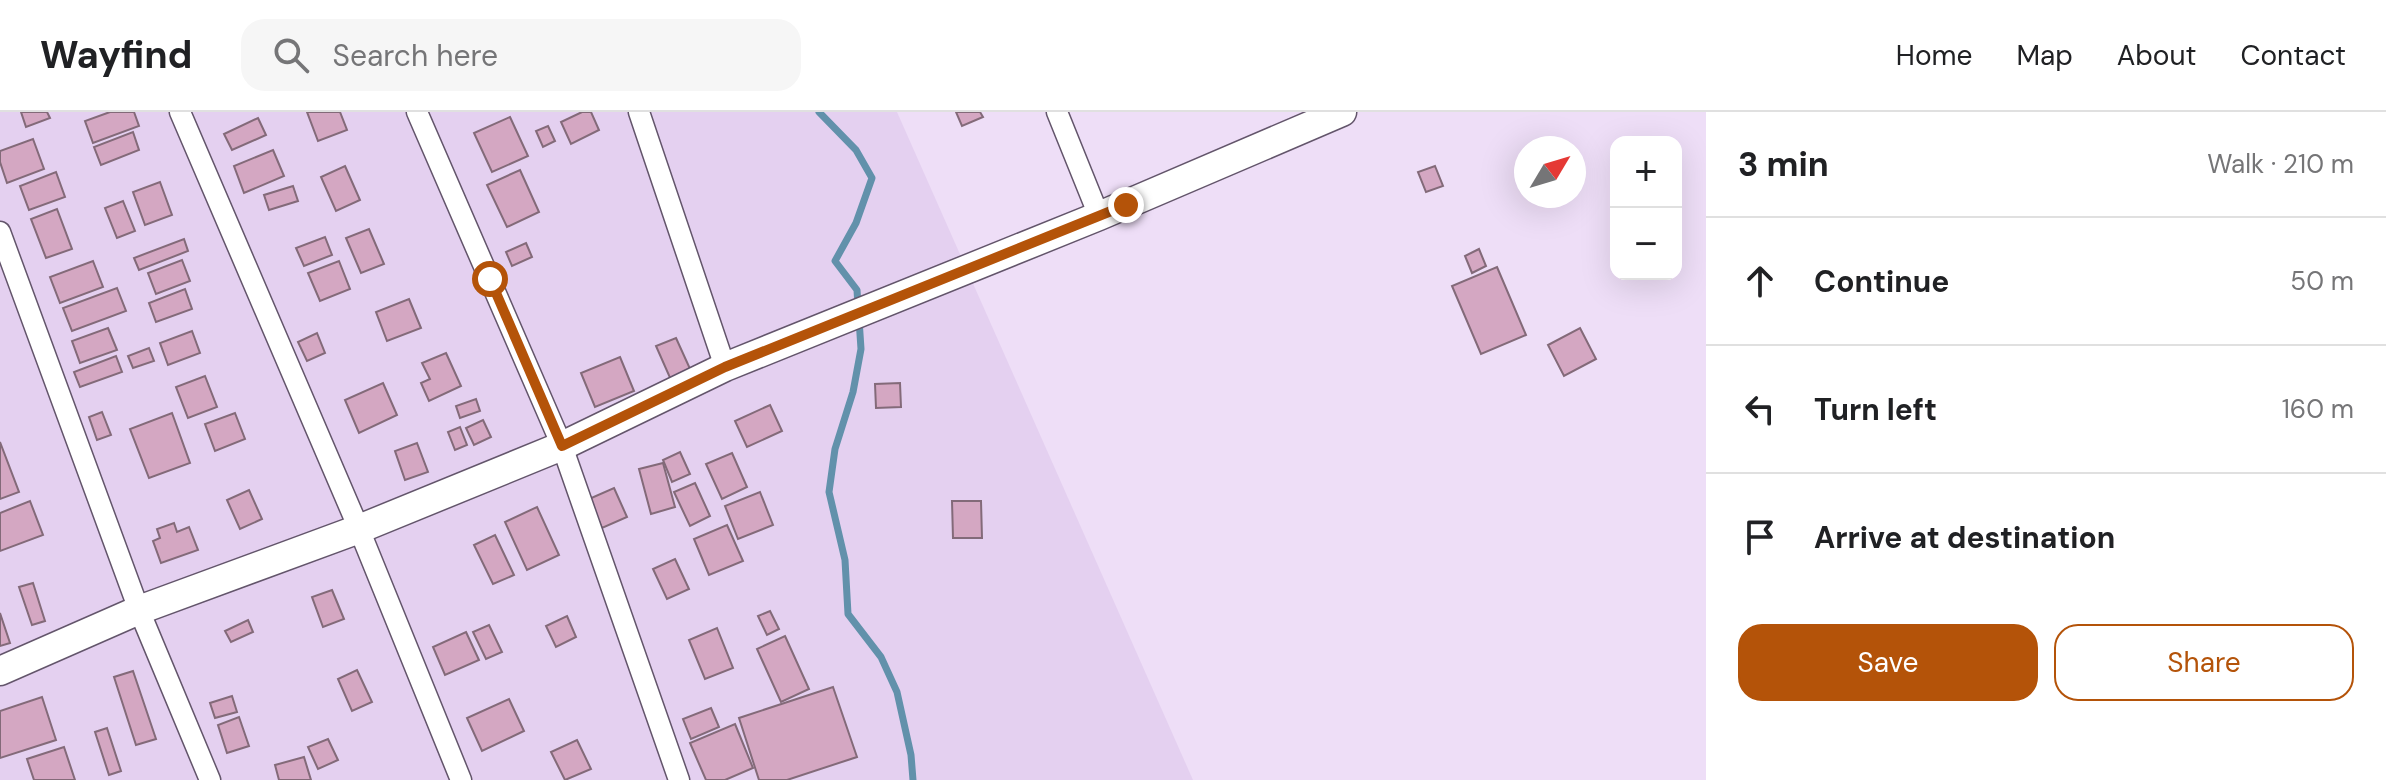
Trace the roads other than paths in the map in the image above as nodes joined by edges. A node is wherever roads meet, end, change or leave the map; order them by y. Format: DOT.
graph roads {
  1 [pos="180,112"];
  2 [pos="417,112"];
  3 [pos="639,112"];
  4 [pos="1057,112"];
  5 [pos="1342,112"];
  6 [pos="1099,216"];
  7 [pos="0,232"];
  8 [pos="725,367"];
  9 [pos="562,446"];
  10 [pos="359,529"];
  11 [pos="139,610"];
  12 [pos="0,671"];
  13 [pos="210,780"];
  14 [pos="461,780"];
  15 [pos="679,780"];
  1 -- 10 [label="street"];
  2 -- 9 [label="street"];
  3 -- 8 [label="street"];
  4 -- 6 [label="street"];
  5 -- 6 [label="street"];
  6 -- 8 [label="street"];
  7 -- 11 [label="street"];
  8 -- 9 [label="street"];
  9 -- 10 [label="street"];
  9 -- 15 [label="street"];
  10 -- 11 [label="street"];
  10 -- 14 [label="street"];
  11 -- 12 [label="street"];
  11 -- 13 [label="street"];
}
